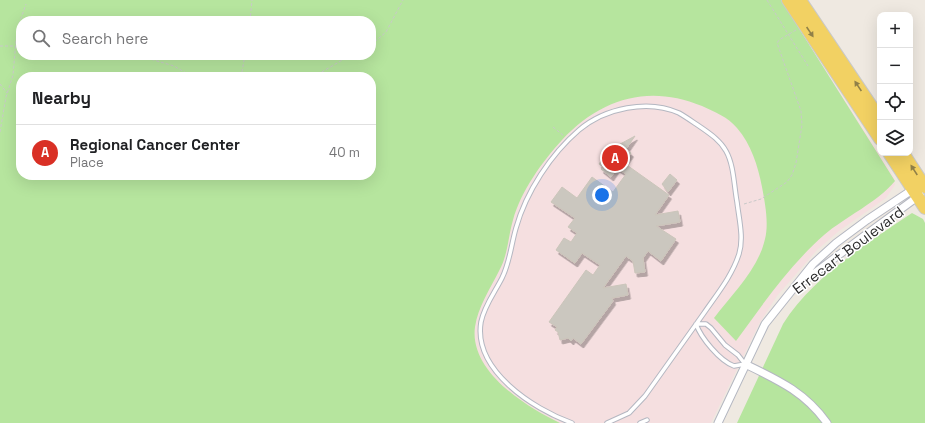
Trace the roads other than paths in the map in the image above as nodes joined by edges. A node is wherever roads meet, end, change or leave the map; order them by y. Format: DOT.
graph roads {
  1 [pos="788,0"];
  2 [pos="800,0"];
  3 [pos="877,115"];
  4 [pos="877,134"];
  5 [pos="891,156"];
  6 [pos="905,156"];
  7 [pos="925,187"];
  8 [pos="919,198"];
  9 [pos="786,296"];
  10 [pos="696,324"];
  11 [pos="745,364"];
  12 [pos="647,420"];
  13 [pos="572,423"];
  14 [pos="607,423"];
  15 [pos="640,423"];
  16 [pos="718,423"];
  17 [pos="827,423"];
  1 -- 4 [label="main road, one-way"];
  3 -- 2 [label="main road, one-way"];
  5 -- 8 [label="main road"];
  7 -- 6 [label="main road, one-way"];
  7 -- 8 [label="street, Errecart Boulevard"];
  7 -- 8 [label="street, Errecart Boulevard"];
  8 -- 9 [label="street, Errecart Boulevard"];
  8 -- 9 [label="street, Errecart Boulevard"];
  9 -- 11 [label="street, Errecart Boulevard"];
  10 -- 11 [label="lane"];
  10 -- 11 [label="lane"];
  10 -- 13 [label="lane"];
  10 -- 14 [label="lane"];
  11 -- 16 [label="street, Errecart Boulevard"];
  11 -- 17 [label="street"];
  12 -- 15 [label="lane"];
}
